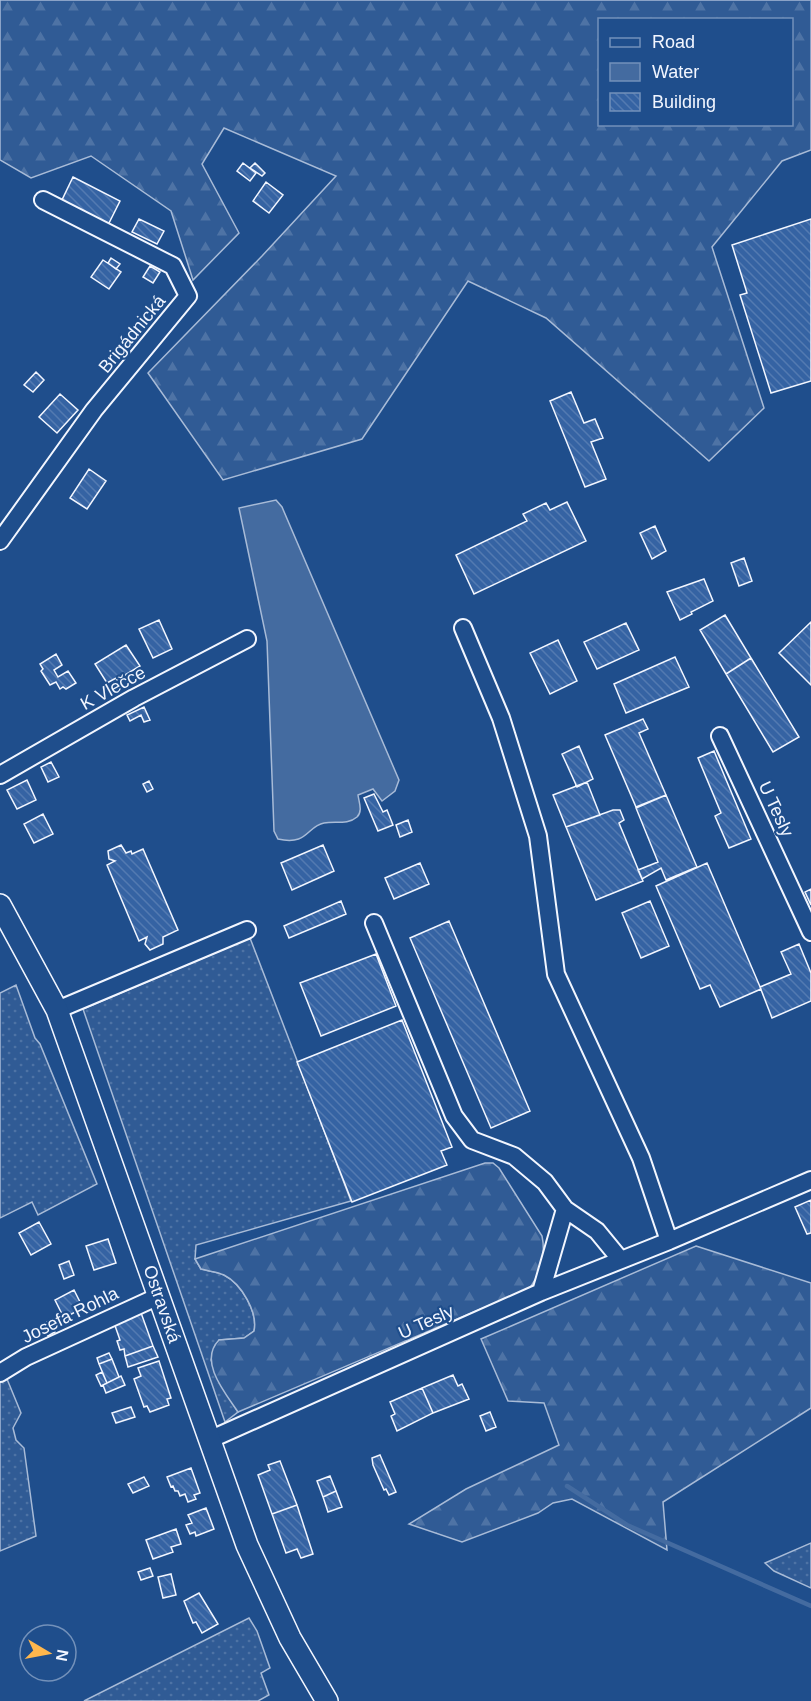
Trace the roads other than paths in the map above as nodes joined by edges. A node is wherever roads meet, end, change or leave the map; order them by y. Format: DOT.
graph roads {
  1 [pos="43,200"];
  2 [pos="0,541"];
  3 [pos="463,628"];
  4 [pos="247,639"];
  5 [pos="720,736"];
  6 [pos="0,775"];
  7 [pos="0,904"];
  8 [pos="374,923"];
  9 [pos="247,930"];
  10 [pos="811,932"];
  11 [pos="57,1010"];
  12 [pos="811,1179"];
  13 [pos="565,1209"];
  14 [pos="665,1243"];
  15 [pos="620,1259"];
  16 [pos="541,1292"];
  17 [pos="159,1296"];
  18 [pos="0,1373"];
  19 [pos="209,1440"];
  20 [pos="327,1701"];
  1 -- 2 [label="street, Brigádnická"];
  3 -- 14 [label="street"];
  4 -- 6 [label="street, K Vlečce"];
  5 -- 10 [label="street, U Tesly"];
  7 -- 11 [label="main road, Ostravská"];
  8 -- 13 [label="street"];
  9 -- 11 [label="street"];
  11 -- 17 [label="main road, Ostravská"];
  12 -- 14 [label="street, U Tesly"];
  13 -- 15 [label="street"];
  13 -- 16 [label="street"];
  14 -- 15 [label="street, U Tesly"];
  15 -- 16 [label="street, U Tesly"];
  16 -- 19 [label="street, U Tesly"];
  17 -- 18 [label="street, Josefa Rohla"];
  17 -- 19 [label="main road, Ostravská"];
  19 -- 20 [label="main road, Ostravská"];
}
